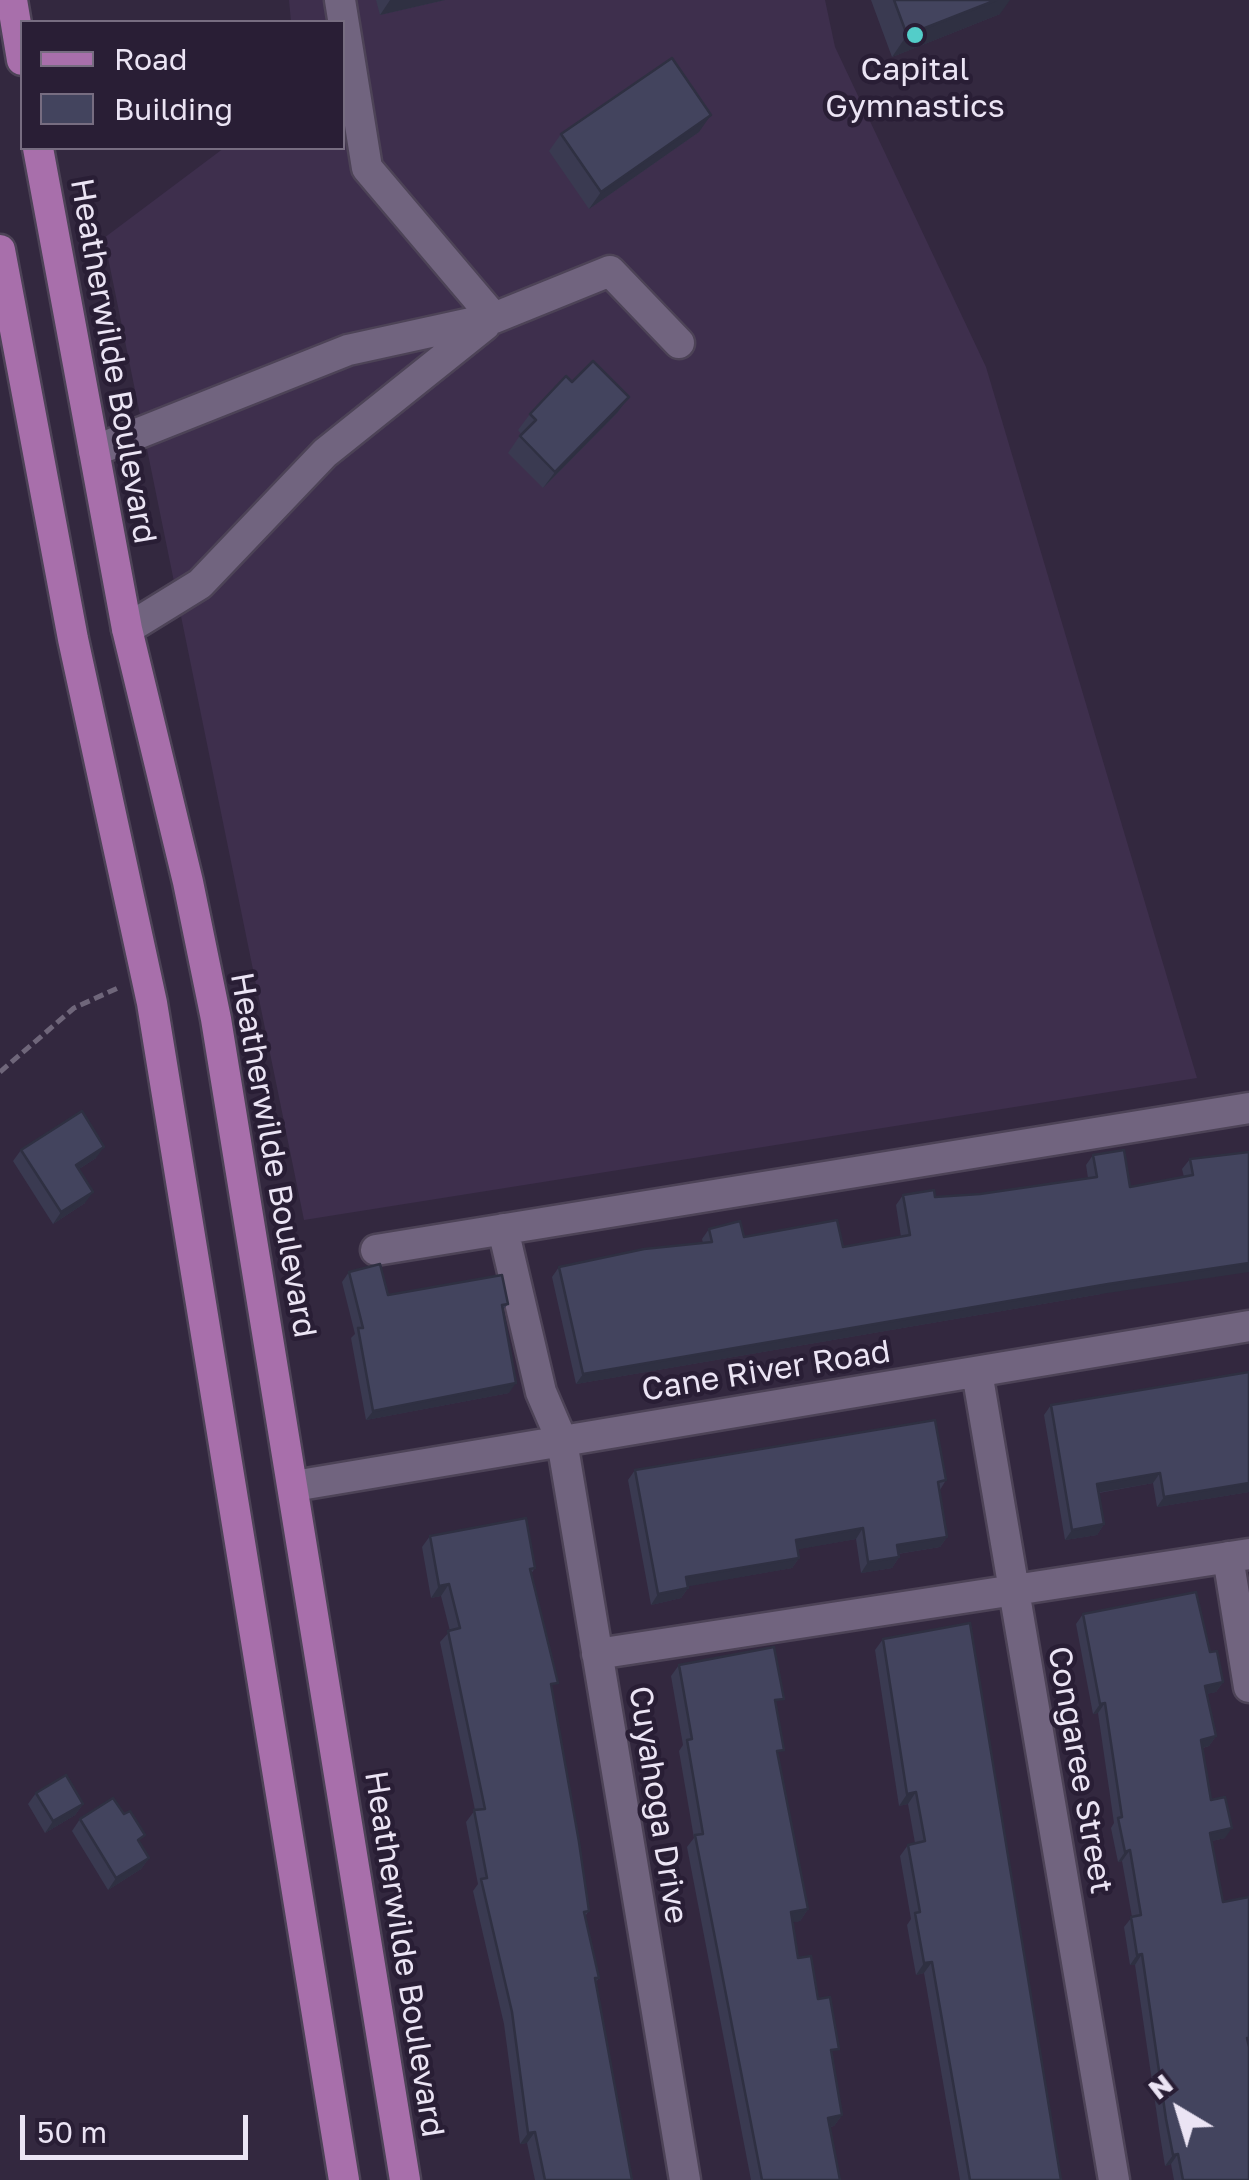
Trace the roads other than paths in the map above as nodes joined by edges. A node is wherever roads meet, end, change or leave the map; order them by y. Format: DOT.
graph roads {
  1 [pos="12,0"];
  2 [pos="345,31"];
  3 [pos="20,48"];
  4 [pos="38,150"];
  5 [pos="0,250"];
  6 [pos="494,318"];
  7 [pos="679,343"];
  8 [pos="94,450"];
  9 [pos="127,629"];
  10 [pos="73,640"];
  11 [pos="1249,1108"];
  12 [pos="503,1229"];
  13 [pos="376,1250"];
  14 [pos="1249,1326"];
  15 [pos="976,1372"];
  16 [pos="562,1441"];
  17 [pos="294,1486"];
  18 [pos="1239,1555"];
  19 [pos="1014,1590"];
  20 [pos="597,1654"];
  21 [pos="1249,1687"];
  22 [pos="344,2180"];
  23 [pos="404,2180"];
  24 [pos="685,2180"];
  25 [pos="1114,2180"];
  1 -- 3 [label="main road"];
  2 -- 6 [label="street"];
  4 -- 8 [label="main road, Heatherwilde Boulevard"];
  5 -- 10 [label="main road"];
  6 -- 7 [label="street"];
  6 -- 8 [label="street"];
  6 -- 9 [label="street"];
  8 -- 9 [label="main road, Heatherwilde Boulevard"];
  9 -- 10 [label="main road"];
  9 -- 17 [label="main road, Heatherwilde Boulevard"];
  10 -- 22 [label="main road"];
  11 -- 12 [label="street"];
  12 -- 13 [label="street"];
  12 -- 16 [label="street, Cuyahoga Drive"];
  14 -- 15 [label="street, Cane River Road"];
  15 -- 16 [label="street, Cane River Road"];
  15 -- 19 [label="street, Congaree Street"];
  16 -- 17 [label="street, Cane River Road"];
  16 -- 20 [label="street, Cuyahoga Drive"];
  17 -- 23 [label="main road, Heatherwilde Boulevard"];
  18 -- 19 [label="street"];
  18 -- 21 [label="street"];
  19 -- 20 [label="street"];
  19 -- 25 [label="street, Congaree Street"];
  20 -- 24 [label="street, Cuyahoga Drive"];
}
